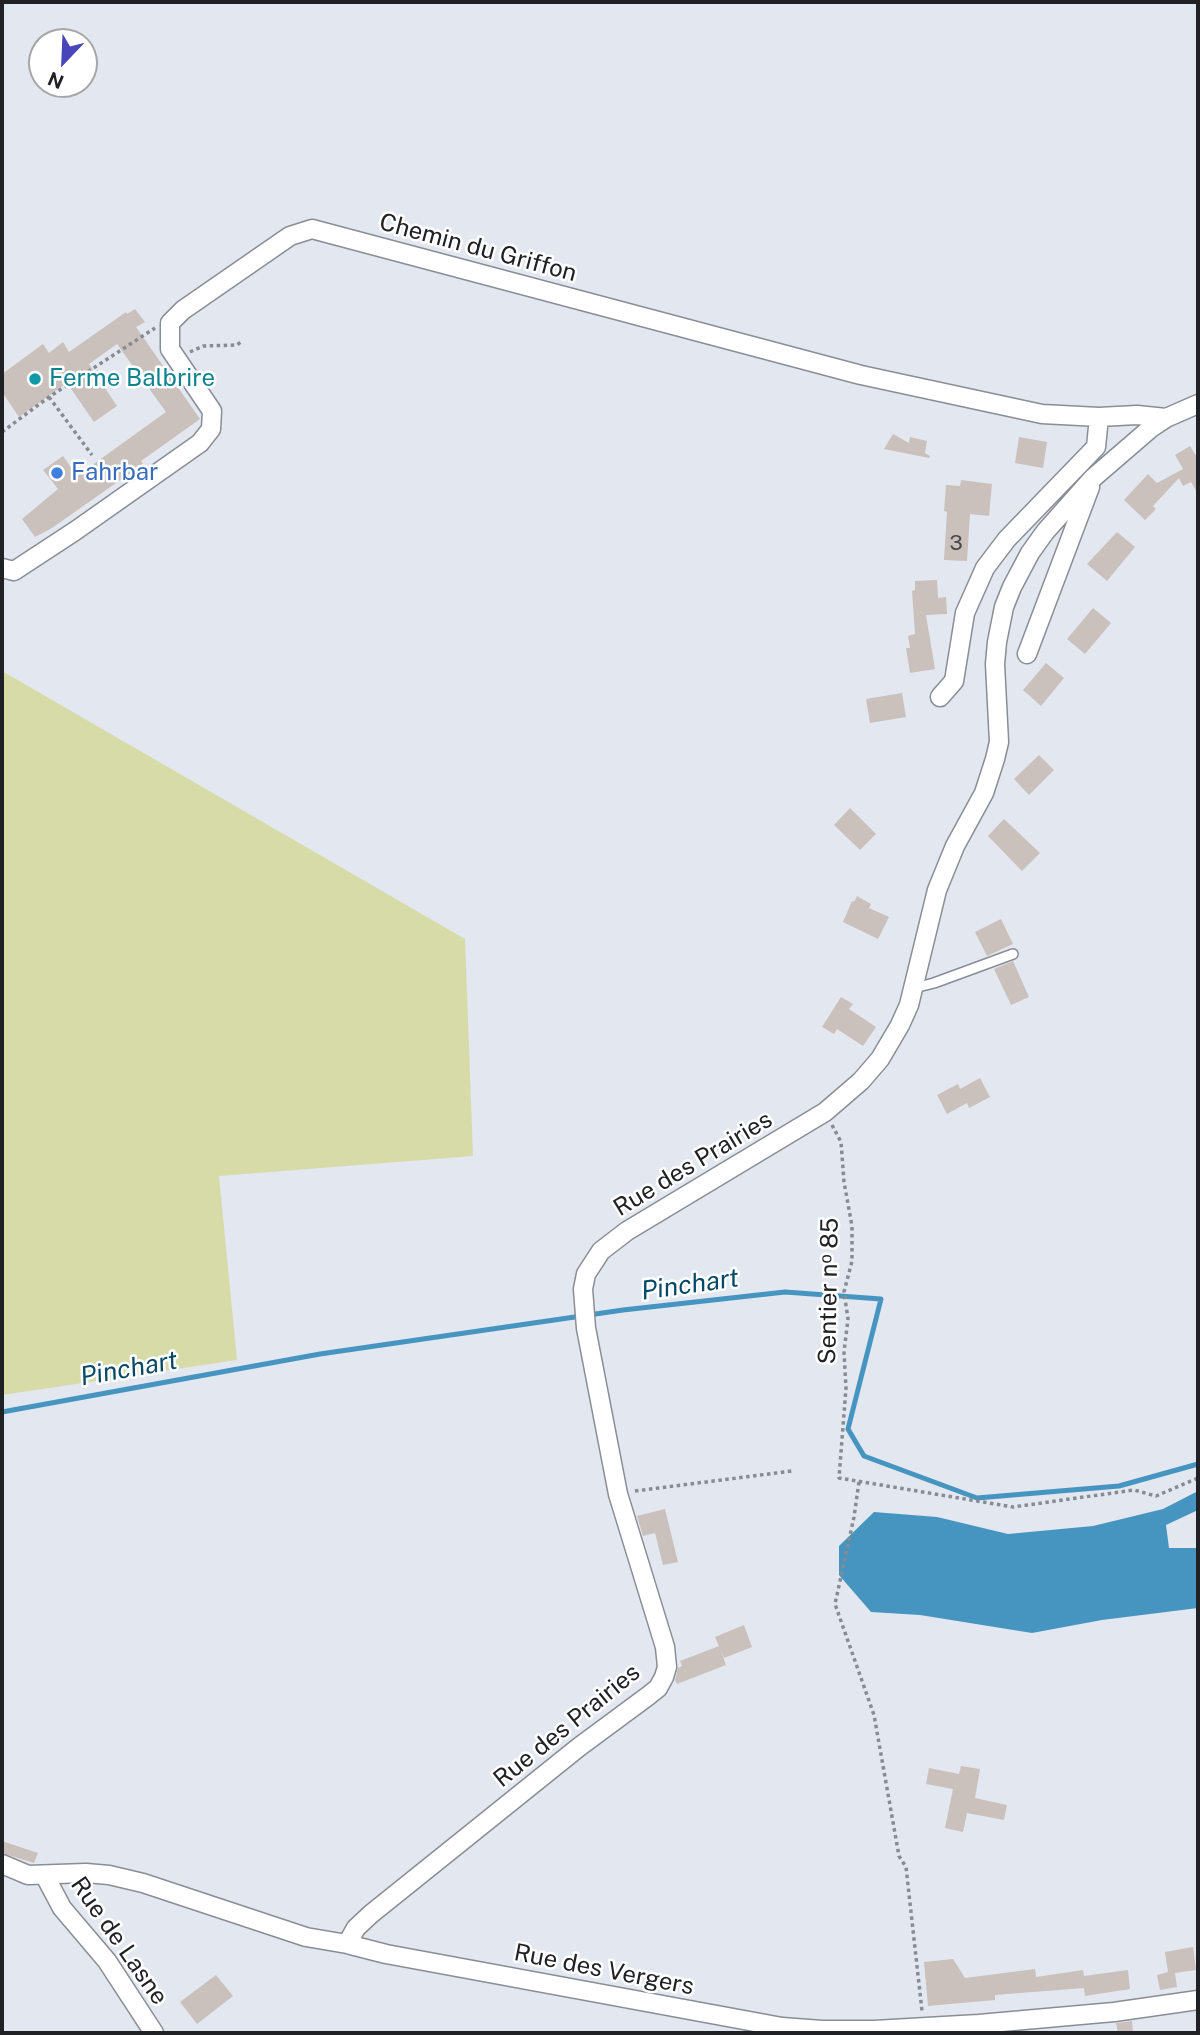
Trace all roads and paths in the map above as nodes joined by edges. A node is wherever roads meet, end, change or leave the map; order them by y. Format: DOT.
graph roads {
  1 [pos="170,323"];
  2 [pos="242,341"];
  3 [pos="178,360"];
  4 [pos="49,397"];
  5 [pos="1198,404"];
  6 [pos="1098,417"];
  7 [pos="1166,418"];
  8 [pos="2,432"];
  9 [pos="92,455"];
  10 [pos="1093,478"];
  11 [pos="2,568"];
  12 [pos="1027,654"];
  13 [pos="940,697"];
  14 [pos="1013,954"];
  15 [pos="914,988"];
  16 [pos="825,1112"];
  17 [pos="793,1471"];
  18 [pos="1198,1478"];
  19 [pos="859,1482"];
  20 [pos="618,1493"];
  21 [pos="7,1867"];
  22 [pos="45,1876"];
  23 [pos="347,1944"];
  24 [pos="1198,2000"];
  25 [pos="923,2026"];
  26 [pos="155,2033"];
  1 -- 3 [label="street"];
  1 -- 4 [label="path"];
  1 -- 6 [label="street, Chemin du Griffon"];
  2 -- 3 [label="path"];
  3 -- 11 [label="street"];
  4 -- 8 [label="path"];
  4 -- 9 [label="path"];
  5 -- 7 [label="street, Rue des Prairies"];
  6 -- 7 [label="street, Chemin du Griffon"];
  6 -- 13 [label="street"];
  7 -- 10 [label="street, Rue des Prairies"];
  10 -- 12 [label="street"];
  10 -- 15 [label="street, Rue des Prairies"];
  14 -- 15 [label="lane"];
  15 -- 16 [label="street, Rue des Prairies"];
  16 -- 19 [label="path, Sentier nᵒ 85"];
  16 -- 20 [label="street, Rue des Prairies"];
  17 -- 20 [label="path"];
  18 -- 19 [label="path"];
  19 -- 25 [label="path"];
  20 -- 23 [label="street, Rue des Prairies"];
  21 -- 22 [label="street, Rue des Vergers"];
  22 -- 23 [label="street, Rue des Vergers"];
  22 -- 26 [label="street, Rue de Lasne"];
  23 -- 25 [label="street, Rue des Vergers"];
  24 -- 25 [label="street, Rue des Vergers"];
}
